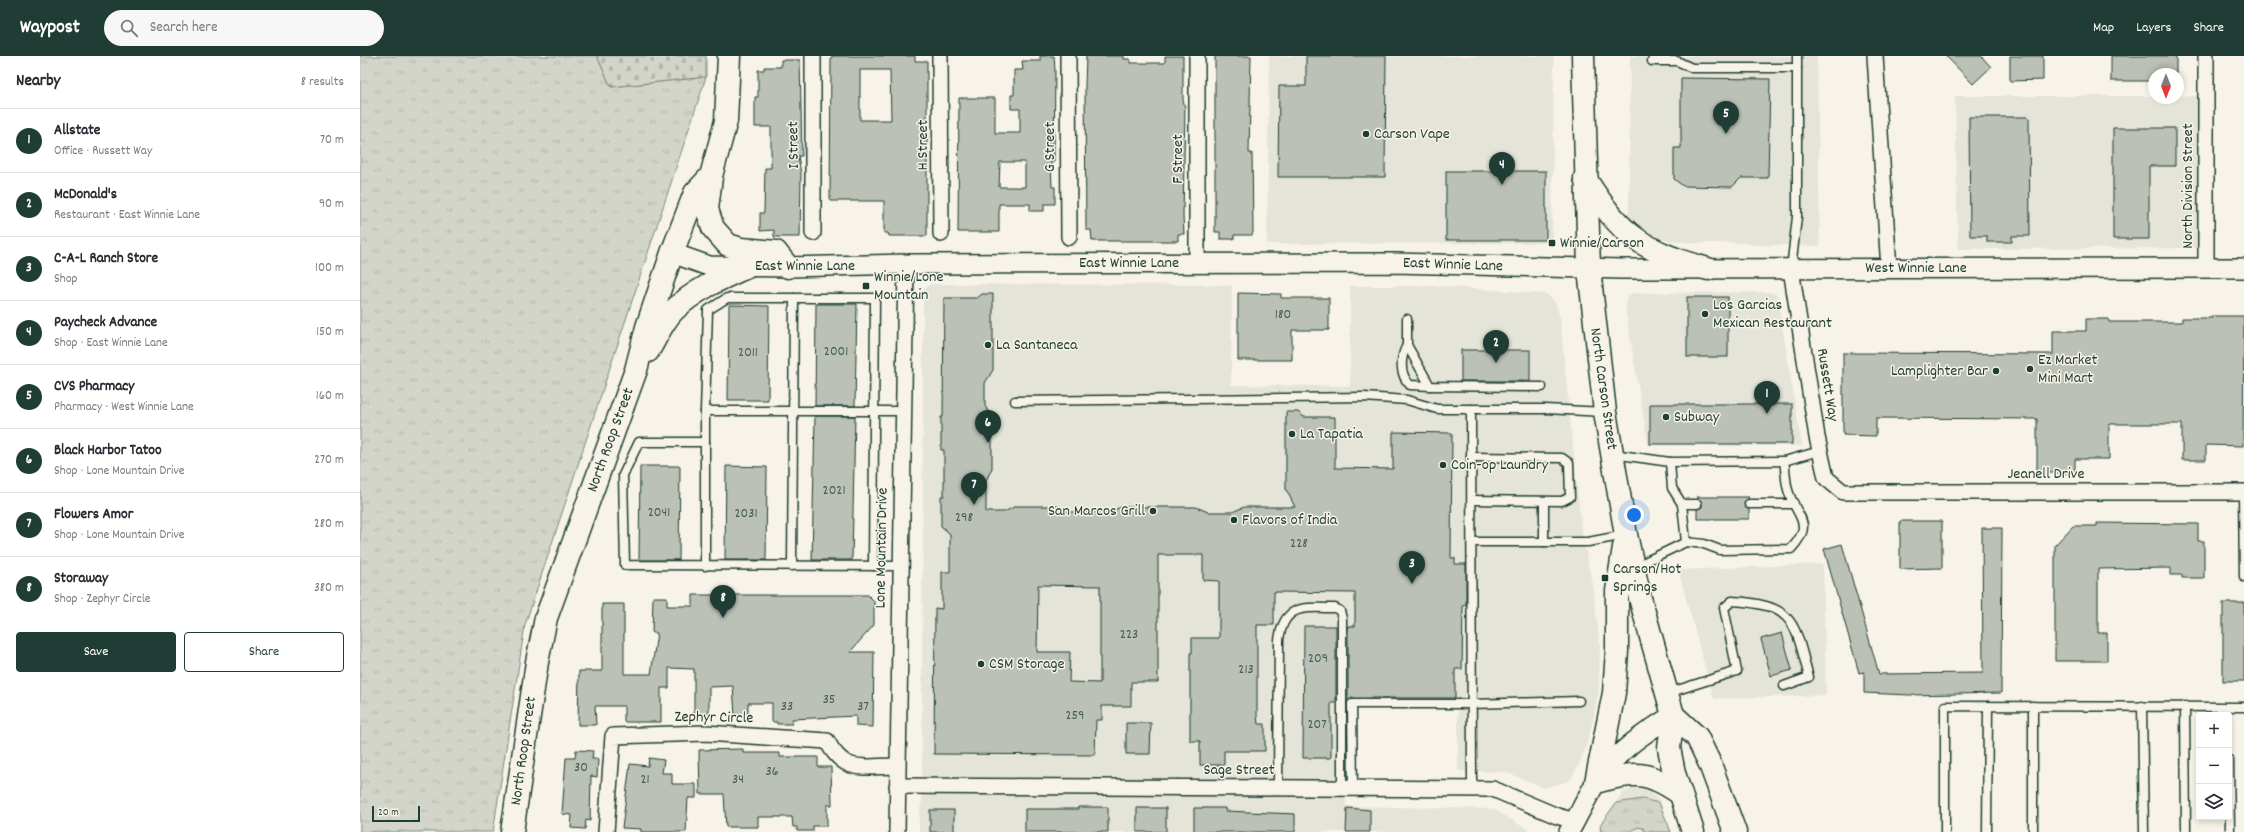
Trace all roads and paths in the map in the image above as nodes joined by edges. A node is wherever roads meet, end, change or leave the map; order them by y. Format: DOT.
graph roads {
  1 [pos="729,56"];
  2 [pos="813,56"];
  3 [pos="940,56"];
  4 [pos="1068,56"];
  5 [pos="1197,56"];
  6 [pos="1583,56"];
  7 [pos="1797,56"];
  8 [pos="1875,56"];
  9 [pos="2206,56"];
  10 [pos="1652,61"];
  11 [pos="1797,68"];
  12 [pos="711,176"];
  13 [pos="1585,178"];
  14 [pos="814,233"];
  15 [pos="941,234"];
  16 [pos="1069,237"];
  17 [pos="672,253"];
  18 [pos="1197,263"];
  19 [pos="906,264"];
  20 [pos="749,266"];
  21 [pos="788,267"];
  22 [pos="1589,268"];
  23 [pos="1889,268"];
  24 [pos="2206,268"];
  25 [pos="2244,268"];
  26 [pos="1708,269"];
  27 [pos="1791,269"];
  28 [pos="794,298"];
  29 [pos="1407,319"];
  30 [pos="1407,345"];
  31 [pos="636,370"];
  32 [pos="1430,386"];
  33 [pos="1542,387"];
  34 [pos="1015,401"];
  35 [pos="1471,409"];
  36 [pos="793,410"];
  37 [pos="874,410"];
  38 [pos="705,411"];
  39 [pos="903,411"];
  40 [pos="1605,412"];
  41 [pos="705,442"];
  42 [pos="1820,451"];
  43 [pos="1612,454"];
  44 [pos="1471,457"];
  45 [pos="1784,461"];
  46 [pos="1670,462"];
  47 [pos="1848,492"];
  48 [pos="2243,492"];
  49 [pos="1472,500"];
  50 [pos="1544,501"];
  51 [pos="1682,504"];
  52 [pos="1697,504"];
  53 [pos="1749,504"];
  54 [pos="1794,504"];
  55 [pos="1626,535"];
  56 [pos="1472,542"];
  57 [pos="1544,542"];
  58 [pos="1686,542"];
  59 [pos="705,566"];
  60 [pos="792,566"];
  61 [pos="873,566"];
  62 [pos="900,566"];
  63 [pos="1633,567"];
  64 [pos="2244,577"];
  65 [pos="1784,686"];
  66 [pos="1667,694"];
  67 [pos="1579,701"];
  68 [pos="1472,704"];
  69 [pos="1988,706"];
  70 [pos="2032,706"];
  71 [pos="2142,706"];
  72 [pos="2185,706"];
  73 [pos="2244,706"];
  74 [pos="2228,711"];
  75 [pos="1673,715"];
  76 [pos="897,766"];
  77 [pos="1596,782"];
  78 [pos="2229,784"];
  79 [pos="897,786"];
  80 [pos="1278,788"];
  81 [pos="1348,788"];
  82 [pos="1472,789"];
  83 [pos="1681,794"];
  84 [pos="1572,826"];
  85 [pos="512,832"];
  86 [pos="606,832"];
  87 [pos="897,832"];
  88 [pos="1693,832"];
  89 [pos="1735,832"];
  90 [pos="1946,832"];
  91 [pos="1987,832"];
  92 [pos="2033,832"];
  93 [pos="2144,832"];
  94 [pos="2186,832"];
  95 [pos="2230,832"];
  1 -- 12 [label="main road, North Roop Street"];
  2 -- 14 [label="street, I Street"];
  3 -- 15 [label="street, H Street"];
  4 -- 16 [label="street, G Street"];
  5 -- 18 [label="street, F Street"];
  6 -- 13 [label="main road, North Carson Street"];
  7 -- 11 [label="lane"];
  8 -- 23 [label="street"];
  9 -- 24 [label="street, North Division Street"];
  10 -- 11 [label="lane"];
  11 -- 27 [label="lane"];
  12 -- 17 [label="main road, North Roop Street"];
  12 -- 21 [label="main road"];
  13 -- 22 [label="main road, North Carson Street"];
  13 -- 26 [label="main road"];
  17 -- 20 [label="street, East Winnie Lane"];
  17 -- 31 [label="main road, North Roop Street"];
  18 -- 19 [label="street, East Winnie Lane"];
  18 -- 22 [label="street, East Winnie Lane"];
  19 -- 21 [label="street, East Winnie Lane"];
  19 -- 39 [label="street, Lone Mountain Drive"];
  20 -- 21 [label="street, East Winnie Lane"];
  20 -- 31 [label="main road"];
  22 -- 26 [label="street, West Winnie Lane"];
  22 -- 40 [label="main road, North Carson Street"];
  23 -- 24 [label="street, West Winnie Lane"];
  23 -- 27 [label="street, West Winnie Lane"];
  24 -- 25 [label="street, West Winnie Lane"];
  26 -- 27 [label="street, West Winnie Lane"];
  27 -- 42 [label="street, Russett Way"];
  28 -- 36 [label="lane"];
  28 -- 37 [label="lane"];
  28 -- 38 [label="lane"];
  29 -- 30 [label="lane"];
  30 -- 32 [label="lane"];
  30 -- 32 [label="lane"];
  31 -- 85 [label="main road, North Roop Street"];
  32 -- 33 [label="lane"];
  34 -- 35 [label="lane"];
  35 -- 40 [label="lane"];
  35 -- 44 [label="lane"];
  36 -- 37 [label="lane"];
  36 -- 38 [label="lane"];
  36 -- 60 [label="lane"];
  37 -- 39 [label="lane"];
  37 -- 61 [label="lane"];
  38 -- 41 [label="lane"];
  39 -- 62 [label="street, Lone Mountain Drive"];
  40 -- 43 [label="main road, North Carson Street"];
  41 -- 59 [label="lane"];
  41 -- 59 [label="lane"];
  42 -- 45 [label="lane"];
  42 -- 47 [label="street, Russett Way"];
  43 -- 46 [label="lane"];
  43 -- 55 [label="main road, North Carson Street"];
  44 -- 49 [label="lane"];
  44 -- 50 [label="lane"];
  45 -- 46 [label="lane"];
  45 -- 54 [label="lane"];
  46 -- 51 [label="lane"];
  47 -- 48 [label="street, Jeanell Drive"];
  48 -- 64 [label="lane"];
  49 -- 50 [label="lane"];
  49 -- 56 [label="lane"];
  50 -- 57 [label="lane"];
  51 -- 52 [label="lane"];
  51 -- 58 [label="lane"];
  53 -- 54 [label="lane"];
  54 -- 58 [label="lane"];
  55 -- 57 [label="lane"];
  55 -- 63 [label="main road, North Carson Street"];
  55 -- 77 [label="main road"];
  56 -- 57 [label="lane"];
  56 -- 68 [label="lane"];
  58 -- 63 [label="lane"];
  59 -- 60 [label="lane"];
  60 -- 61 [label="lane"];
  61 -- 62 [label="lane"];
  62 -- 76 [label="street, Lone Mountain Drive"];
  63 -- 66 [label="main road, North Carson Street"];
  65 -- 66 [label="lane"];
  66 -- 75 [label="main road, North Carson Street"];
  67 -- 68 [label="lane"];
  68 -- 81 [label="lane"];
  68 -- 82 [label="lane"];
  69 -- 70 [label="lane"];
  69 -- 90 [label="lane"];
  69 -- 91 [label="lane"];
  70 -- 71 [label="lane"];
  70 -- 92 [label="lane"];
  71 -- 72 [label="lane"];
  71 -- 93 [label="lane"];
  72 -- 74 [label="lane"];
  72 -- 94 [label="lane"];
  73 -- 74 [label="lane"];
  75 -- 77 [label="street"];
  75 -- 83 [label="main road, North Carson Street"];
  75 -- 89 [label="main road"];
  76 -- 79 [label="street, Lone Mountain Drive"];
  76 -- 86 [label="street, Zephyr Circle"];
  77 -- 83 [label="main road"];
  77 -- 84 [label="street"];
  78 -- 95 [label="lane"];
  79 -- 80 [label="street, Sage Street"];
  79 -- 87 [label="street, Lone Mountain Drive"];
  80 -- 81 [label="street, Sage Street"];
  80 -- 81 [label="lane"];
  81 -- 82 [label="street, Sage Street"];
  82 -- 84 [label="street, Sage Street"];
  83 -- 88 [label="main road, North Carson Street"];
}
